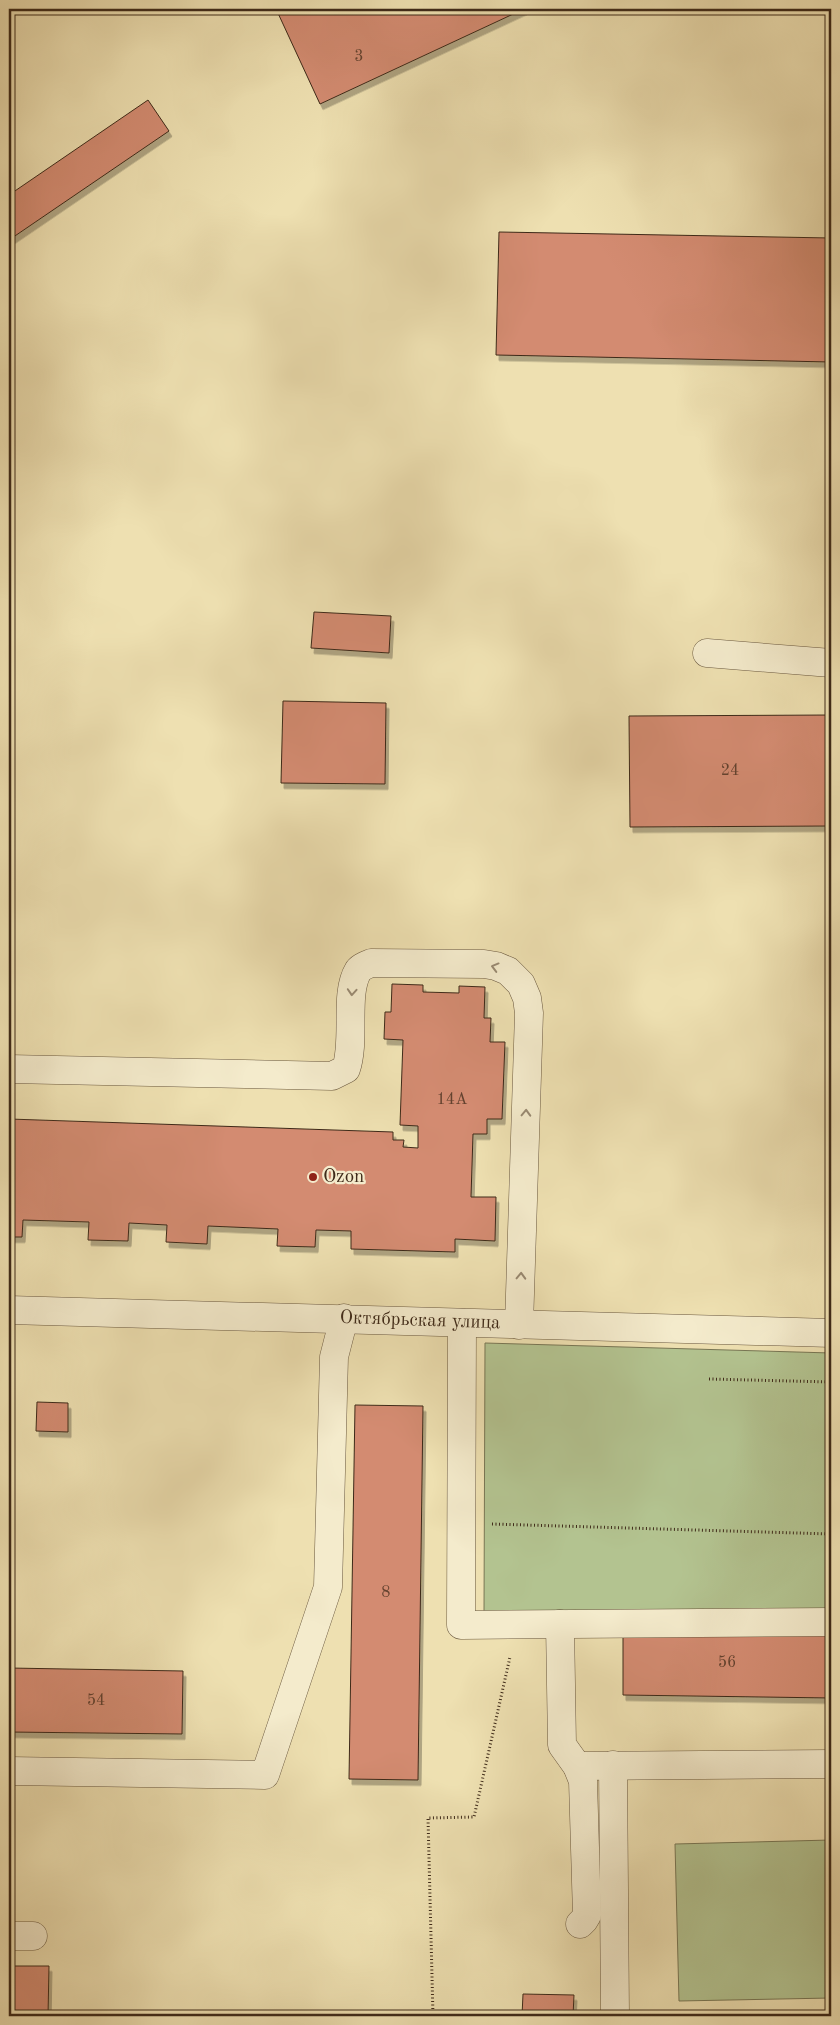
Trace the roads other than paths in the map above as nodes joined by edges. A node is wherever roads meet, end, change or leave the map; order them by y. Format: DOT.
graph roads {
  1 [pos="707,653"];
  2 [pos="831,663"];
  3 [pos="9,1069"];
  4 [pos="9,1310"];
  5 [pos="344,1318"];
  6 [pos="462,1323"];
  7 [pos="519,1325"];
  8 [pos="831,1334"];
  9 [pos="831,1622"];
  10 [pos="560,1624"];
  11 [pos="831,1764"];
  12 [pos="577,1766"];
  13 [pos="613,1766"];
  14 [pos="9,1771"];
  15 [pos="580,1924"];
  16 [pos="615,2016"];
  1 -- 2 [label="street"];
  7 -- 3 [label="street, one-way"];
  4 -- 5 [label="street, Октябрьская улица"];
  5 -- 6 [label="street, Октябрьская улица"];
  5 -- 14 [label="street"];
  6 -- 7 [label="street, Октябрьская улица"];
  6 -- 10 [label="street"];
  7 -- 8 [label="street, Октябрьская улица"];
  9 -- 10 [label="street"];
  10 -- 12 [label="street"];
  11 -- 13 [label="street"];
  12 -- 13 [label="street"];
  12 -- 15 [label="street"];
  13 -- 16 [label="street"];
}
